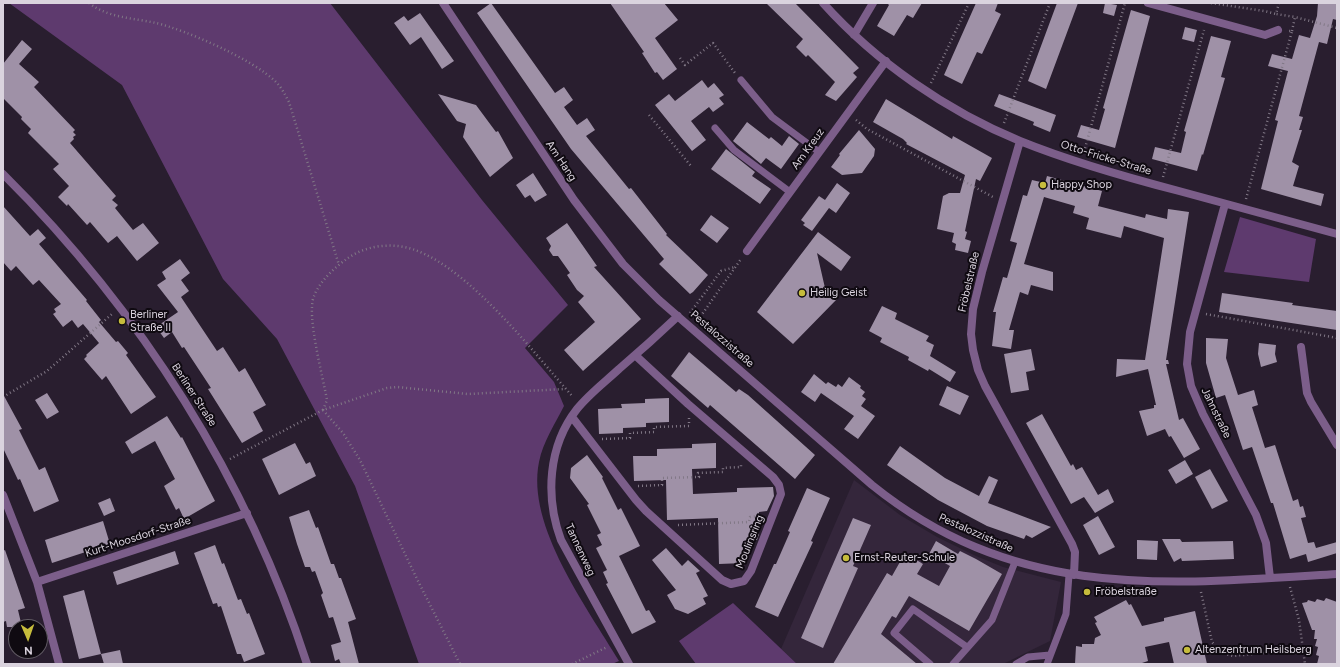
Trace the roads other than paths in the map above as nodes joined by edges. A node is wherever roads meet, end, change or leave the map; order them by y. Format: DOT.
graph roads {
  1 [pos="443,3"];
  2 [pos="823,3"];
  3 [pos="873,3"];
  4 [pos="1148,3"];
  5 [pos="1278,30"];
  6 [pos="854,35"];
  7 [pos="886,61"];
  8 [pos="741,80"];
  9 [pos="715,128"];
  10 [pos="1020,141"];
  11 [pos="819,152"];
  12 [pos="3,174"];
  13 [pos="790,192"];
  14 [pos="1225,204"];
  15 [pos="1337,234"];
  16 [pos="747,251"];
  17 [pos="678,316"];
  18 [pos="1301,347"];
  19 [pos="635,355"];
  20 [pos="572,417"];
  21 [pos="1337,445"];
  22 [pos="3,495"];
  23 [pos="246,513"];
  24 [pos="1015,562"];
  25 [pos="1337,574"];
  26 [pos="1072,575"];
  27 [pos="1270,578"];
  28 [pos="37,582"];
  29 [pos="967,647"];
  30 [pos="1050,655"];
  31 [pos="59,664"];
  32 [pos="307,664"];
  33 [pos="629,664"];
  34 [pos="930,664"];
  35 [pos="952,664"];
  36 [pos="1016,664"];
  37 [pos="1048,664"];
  1 -- 17 [label="street, Am Hang"];
  2 -- 6 [label="street, Otto-Fricke-Straße"];
  3 -- 6 [label="street"];
  4 -- 5 [label="street"];
  6 -- 7 [label="street, Otto-Fricke-Straße"];
  7 -- 10 [label="street, Otto-Fricke-Straße"];
  7 -- 11 [label="street, Am Kreuz"];
  8 -- 11 [label="lane"];
  9 -- 13 [label="lane"];
  10 -- 14 [label="street, Otto-Fricke-Straße"];
  10 -- 26 [label="street, Fröbelstraße"];
  11 -- 13 [label="street, Am Kreuz"];
  12 -- 23 [label="street, Berliner Straße"];
  13 -- 16 [label="street, Am Kreuz"];
  14 -- 15 [label="street, Otto-Fricke-Straße"];
  14 -- 27 [label="street, Jahnstraße"];
  17 -- 19 [label="street, Tannenweg"];
  17 -- 24 [label="street, Pestalozzistraße"];
  18 -- 21 [label="street"];
  19 -- 20 [label="street, Tannenweg"];
  19 -- 20 [label="street, Moulinsring"];
  20 -- 33 [label="street, Tannenweg"];
  22 -- 28 [label="street"];
  23 -- 28 [label="street, Kurt-Moosdorf-Straße"];
  23 -- 32 [label="street, Berliner Straße"];
  24 -- 26 [label="street, Pestalozzistraße"];
  24 -- 29 [label="lane"];
  25 -- 27 [label="street, Pestalozzistraße"];
  26 -- 27 [label="street, Pestalozzistraße"];
  26 -- 30 [label="lane"];
  28 -- 31 [label="street"];
  29 -- 34 [label="lane"];
  29 -- 35 [label="lane"];
  30 -- 36 [label="lane"];
  30 -- 37 [label="lane"];
}
